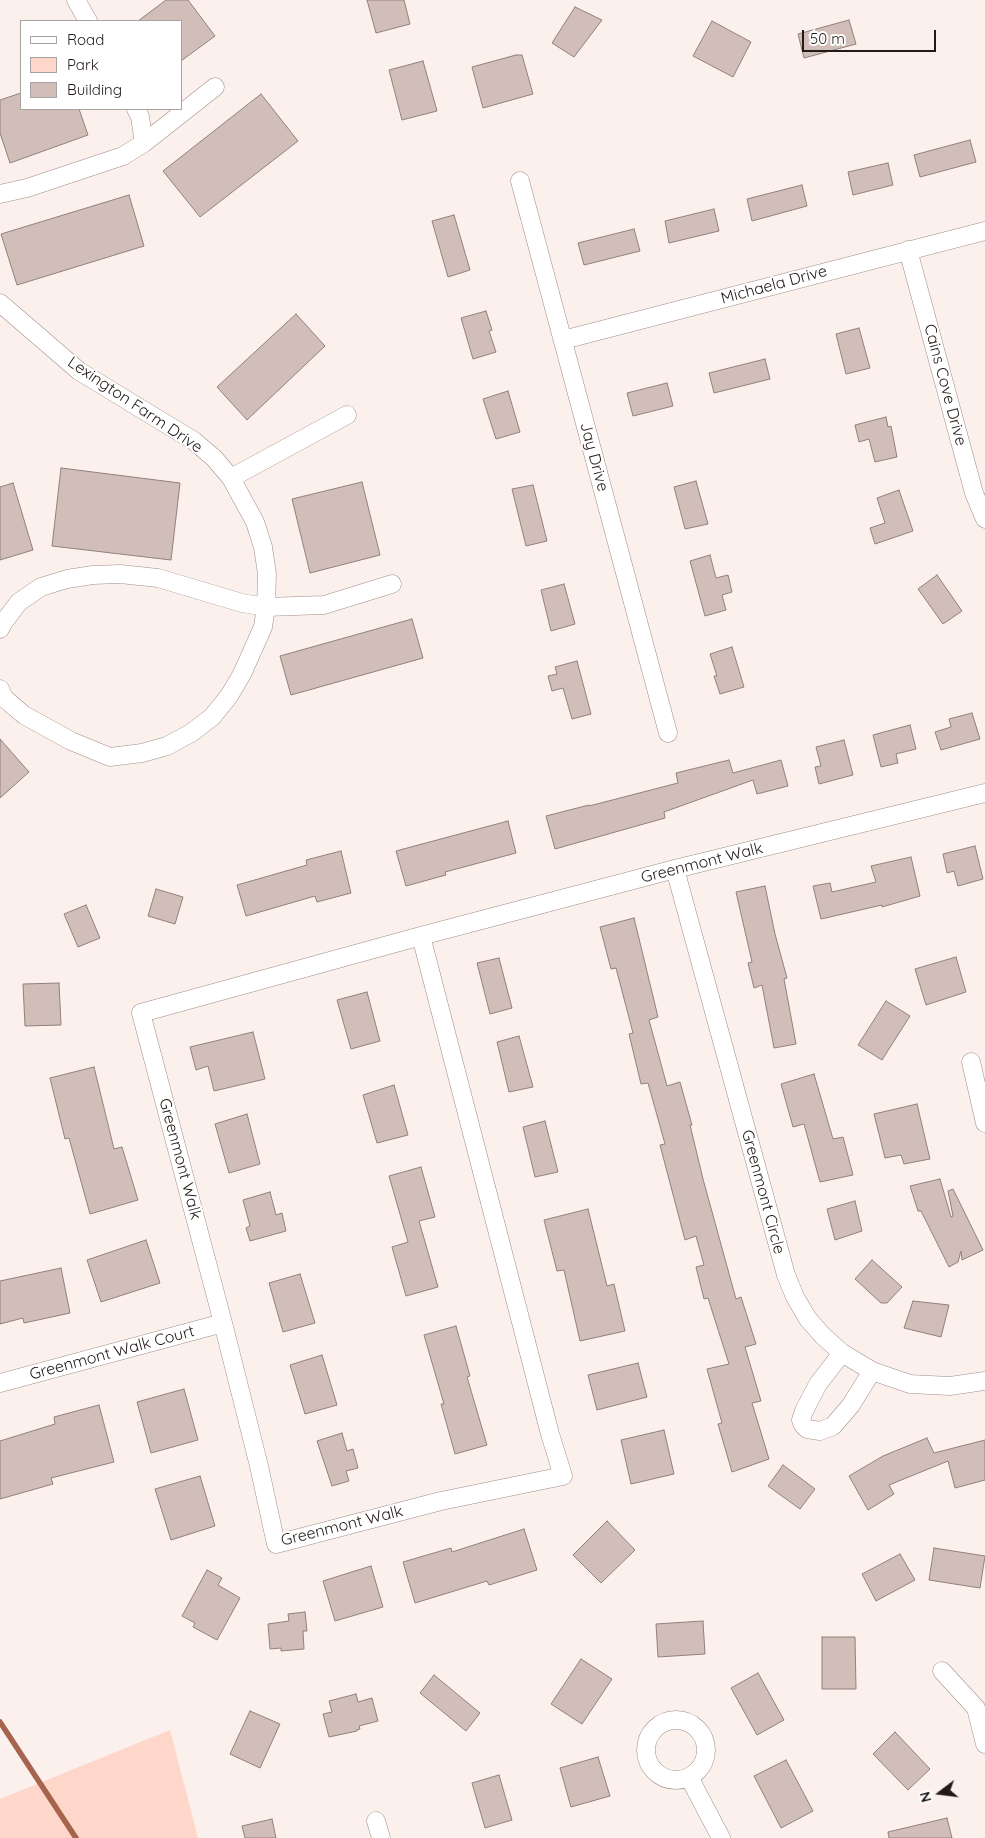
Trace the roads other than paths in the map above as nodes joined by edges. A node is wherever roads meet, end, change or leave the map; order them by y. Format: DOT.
graph roads {
  1 [pos="76,0"];
  2 [pos="87,20"];
  3 [pos="215,87"];
  4 [pos="136,110"];
  5 [pos="144,143"];
  6 [pos="520,181"];
  7 [pos="0,194"];
  8 [pos="985,231"];
  9 [pos="908,250"];
  10 [pos="0,303"];
  11 [pos="563,340"];
  12 [pos="347,415"];
  13 [pos="232,478"];
  14 [pos="985,519"];
  15 [pos="392,584"];
  16 [pos="266,607"];
  17 [pos="0,629"];
  18 [pos="0,688"];
  19 [pos="668,733"];
  20 [pos="985,792"];
  21 [pos="675,869"];
  22 [pos="421,936"];
  23 [pos="971,1062"];
  24 [pos="985,1123"];
  25 [pos="224,1323"];
  26 [pos="842,1353"];
  27 [pos="872,1371"];
  28 [pos="985,1381"];
  29 [pos="0,1383"];
  30 [pos="942,1671"];
  31 [pos="985,1744"];
  32 [pos="689,1777"];
  33 [pos="376,1821"];
  34 [pos="381,1838"];
  35 [pos="721,1838"];
  1 -- 2 [label="street"];
  3 -- 5 [label="street"];
  4 -- 5 [label="street"];
  5 -- 7 [label="street"];
  6 -- 11 [label="street, Jay Drive"];
  8 -- 9 [label="street, Michaela Drive"];
  9 -- 11 [label="street, Michaela Drive"];
  9 -- 14 [label="street, Cains Cove Drive"];
  10 -- 13 [label="street, Lexington Farm Drive"];
  11 -- 19 [label="street, Jay Drive"];
  12 -- 13 [label="street"];
  13 -- 16 [label="street, Lexington Farm Drive"];
  15 -- 16 [label="street"];
  16 -- 17 [label="street"];
  16 -- 18 [label="street, Lexington Farm Drive"];
  20 -- 21 [label="street, Greenmont Walk"];
  21 -- 22 [label="street, Greenmont Walk"];
  21 -- 26 [label="street, Greenmont Circle"];
  22 -- 25 [label="street, Greenmont Walk"];
  22 -- 25 [label="street, Greenmont Walk"];
  23 -- 24 [label="street"];
  25 -- 29 [label="street, Greenmont Walk Court"];
  26 -- 27 [label="street, Greenmont Circle"];
  26 -- 27 [label="street"];
  27 -- 28 [label="street, Greenmont Circle"];
  30 -- 31 [label="street"];
  32 -- 35 [label="street"];
  33 -- 34 [label="street"];
}
